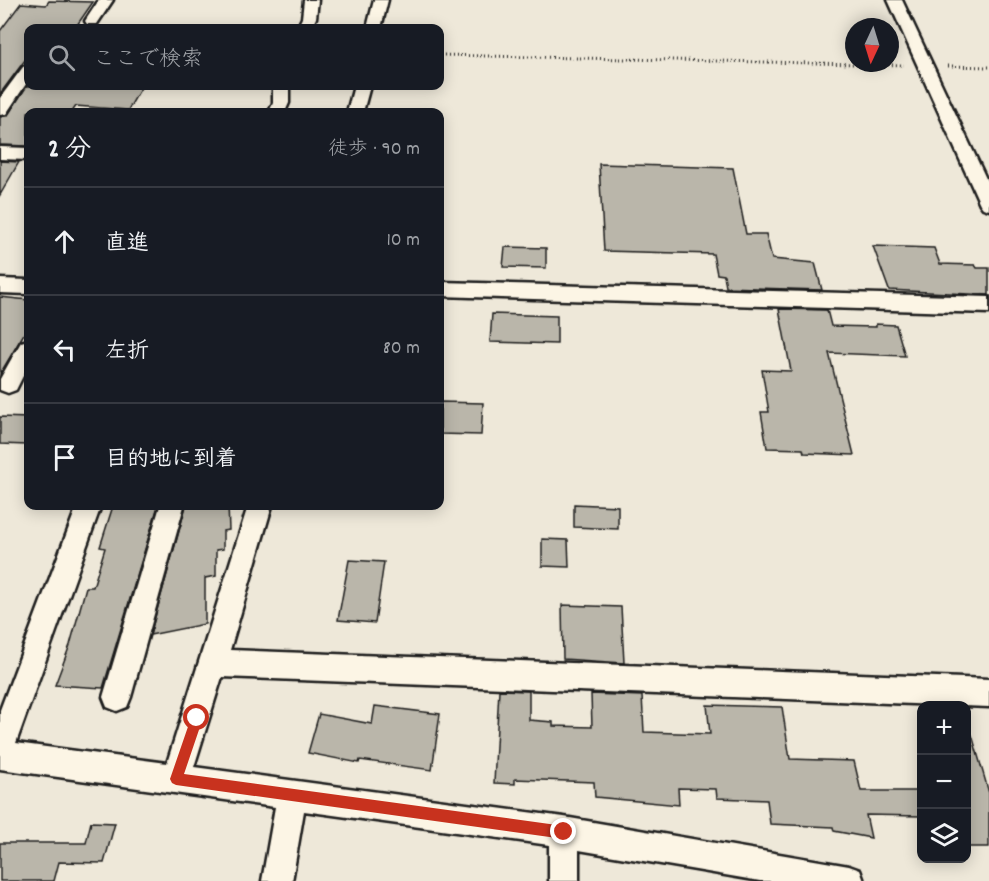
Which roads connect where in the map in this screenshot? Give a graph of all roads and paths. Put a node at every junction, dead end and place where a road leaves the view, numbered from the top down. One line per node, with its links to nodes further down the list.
1 (106, 0): 5 (street)
2 (311, 0): 6 (street)
3 (381, 0): 7 (street)
4 (895, 0): 9 (street)
5 (92, 21)
6 (306, 24)
7 (375, 24)
8 (444, 55): 9 (path)
9 (925, 66): 10 (path); 19 (street)
10 (989, 68)
11 (24, 76): 16 (street)
12 (281, 90): 14 (street)
13 (361, 90): 15 (street)
14 (279, 108)
15 (356, 108)
16 (0, 110)
17 (0, 153): 18 (street)
18 (24, 154)
19 (989, 204)
20 (0, 286): 21 (street)
21 (24, 287)
22 (444, 289): 23 (street)
23 (989, 305)
24 (24, 355): 25 (street)
25 (8, 384)
26 (88, 510): 32 (street)
27 (171, 510): 31 (street)
28 (259, 510): 29 (street)
29 (211, 663): 30 (street); 34 (street)
30 (989, 693)
31 (117, 697)
32 (0, 747)
33 (0, 755): 34 (street)
34 (176, 779): 35 (street)
35 (292, 795): 36 (street); 37 (street)
36 (564, 832): 38 (street); 39 (street)
37 (277, 881)
38 (564, 881)
39 (849, 881)

